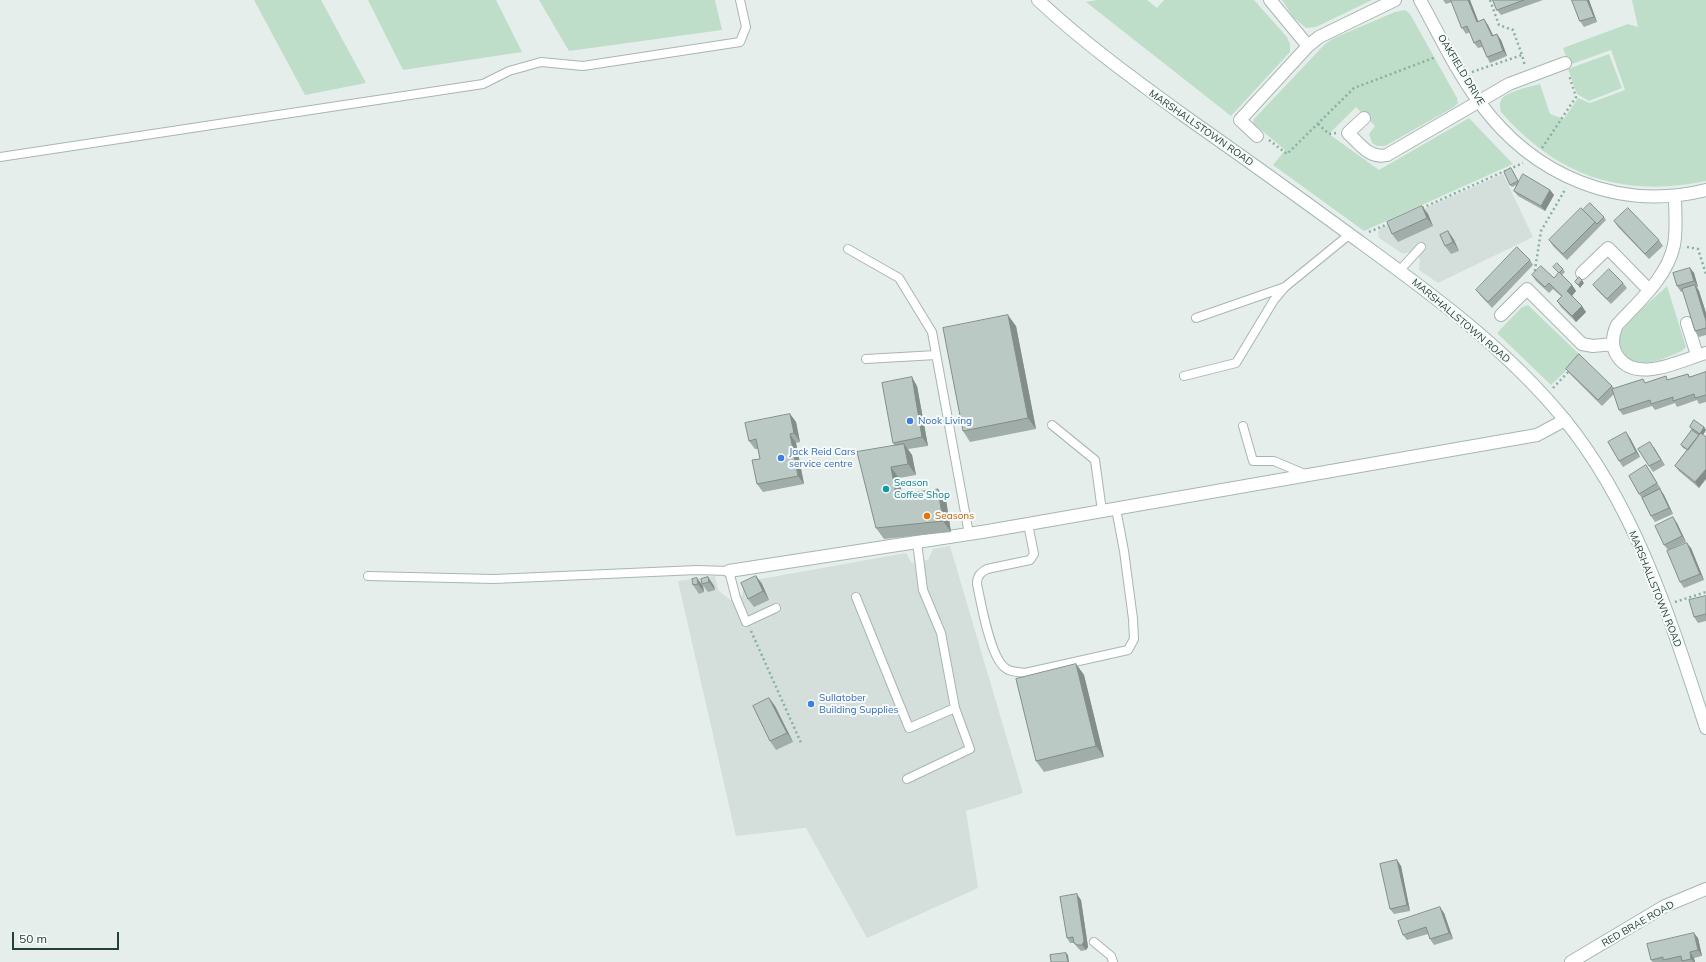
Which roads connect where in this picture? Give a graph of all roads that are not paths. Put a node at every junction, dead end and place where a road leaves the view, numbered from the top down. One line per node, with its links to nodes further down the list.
1 (740, 0): 11 (lane)
2 (1038, 0): 14 (street, MARSHALLSTOWN ROAD)
3 (1270, 0): 6 (street)
4 (1395, 0): 6 (street)
5 (1420, 0): 8 (street, OAKFIELD DRIVE)
6 (1308, 46): 10 (street)
7 (1564, 63): 8 (street)
8 (1479, 102): 9 (street); 13 (street, OAKFIELD DRIVE)
9 (1364, 118)
10 (1257, 136)
11 (0, 157)
12 (1706, 190): 13 (street, OAKFIELD DRIVE)
13 (1675, 196): 20 (street)
14 (1352, 236): 17 (street, MARSHALLSTOWN ROAD); 19 (lane)
15 (1421, 247): 17 (lane)
16 (848, 248): 26 (lane)
17 (1400, 270): 29 (street, MARSHALLSTOWN ROAD)
18 (1582, 273): 20 (street)
19 (1285, 287): 22 (lane); 28 (lane)
20 (1649, 290): 24 (street)
21 (1500, 315): 24 (street)
22 (1196, 318)
23 (1686, 323): 25 (street)
24 (1613, 344): 25 (street)
25 (1701, 354)
26 (936, 355): 27 (lane); 36 (lane)
27 (866, 359)
28 (1184, 376)
29 (1565, 420): 32 (street); 43 (street, MARSHALLSTOWN ROAD)
30 (1052, 425): 34 (lane)
31 (1243, 426): 32 (lane)
32 (1307, 475): 33 (street)
33 (1116, 509): 34 (street); 35 (lane)
34 (1102, 511): 35 (street)
35 (1028, 524): 36 (street)
36 (968, 534): 37 (street)
37 (917, 542): 38 (street); 42 (lane)
38 (730, 571): 39 (lane); 41 (lane)
39 (368, 576)
40 (856, 597): 42 (lane)
41 (776, 608)
42 (955, 708): 44 (lane)
43 (1706, 728)
44 (907, 779)
45 (1706, 888): 48 (street, RED BRAE ROAD)
46 (1094, 942): 47 (lane)
47 (1113, 962)
48 (1571, 962)

